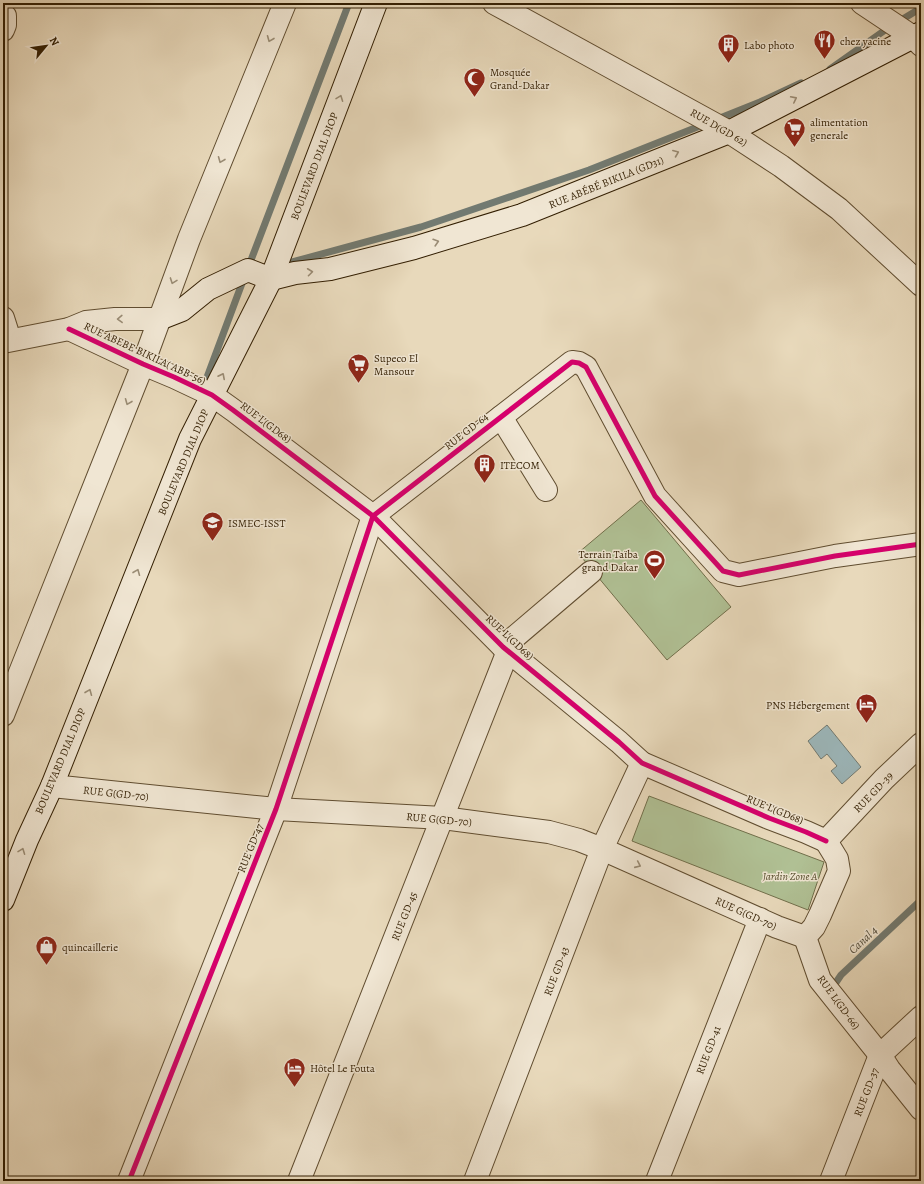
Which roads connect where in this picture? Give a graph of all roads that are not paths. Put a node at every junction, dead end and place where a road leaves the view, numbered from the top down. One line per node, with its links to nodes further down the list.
1 (285, 3): 12 (street, one-way to 12)
2 (376, 3): 9 (street, BOULEVARD DIAL DIOP, one-way to 2)
3 (494, 3): 8 (street, RUE D(GD 62))
4 (862, 3): 7 (street)
5 (3, 14): 6 (street)
6 (3, 30)
7 (918, 38): 8 (street, RUE ABÉBÉ BIKILA (GD31), one-way to 7)
8 (730, 132): 9 (street, RUE ABÉBÉ BIKILA (GD31), one-way to 8); 10 (street, RUE D(GD 62))
9 (271, 279): 12 (street); 16 (street, BOULEVARD DIAL DIOP, one-way to 9)
10 (921, 285)
11 (3, 318): 14 (street)
12 (159, 319): 13 (street, RUE ABEBE BIKILA( ABB-56), one-way to 13); 15 (street)
13 (69, 329): 14 (street, RUE ABEBE BIKILA( ABB-56)); 15 (street, RUE ABEBE BIKILA( ABB-56))
14 (6, 341)
15 (143, 364): 16 (street, RUE ABEBE BIKILA( ABB-56)); 23 (street, one-way to 23)
16 (212, 396): 19 (street, RUE L'(GD68)); 26 (street, BOULEVARD DIAL DIOP, one-way to 16)
17 (501, 416): 18 (street); 19 (street, RUE GD-64); 20 (street, RUE GD-64)
18 (546, 490)
19 (373, 516): 22 (street, RUE L'(GD68)); 27 (street, RUE GD-47)
20 (921, 544)
21 (591, 572): 22 (street)
22 (506, 649): 25 (street, RUE L'(GD68)); 28 (street, RUE GD-45)
23 (3, 715)
24 (921, 744): 29 (street, RUE GD-39)
25 (642, 764): 29 (street, RUE L'(GD68)); 30 (street, RUE GD-43)
26 (52, 786): 27 (street, RUE G(GD-70)); 31 (street, BOULEVARD DIAL DIOP, one-way to 26)
27 (276, 809): 28 (street, RUE G(GD-70)); 37 (street, RUE GD-47)
28 (443, 818): 30 (street, RUE G(GD-70)); 38 (street, RUE GD-45)
29 (826, 841): 33 (street)
30 (602, 849): 32 (street, RUE G(GD-70), one-way to 32); 39 (street, RUE GD-43)
31 (3, 900)
32 (760, 919): 33 (street, RUE G(GD-70)); 40 (street, RUE GD-41)
33 (806, 937): 35 (street, RUE L(GD-66))
34 (921, 1017): 35 (street, RUE GD-37)
35 (880, 1055): 36 (street, RUE L(GD-66)); 41 (street, RUE GD-37)
36 (921, 1109)
37 (129, 1181)
38 (299, 1181)
39 (475, 1181)
40 (657, 1181)
41 (831, 1181)

